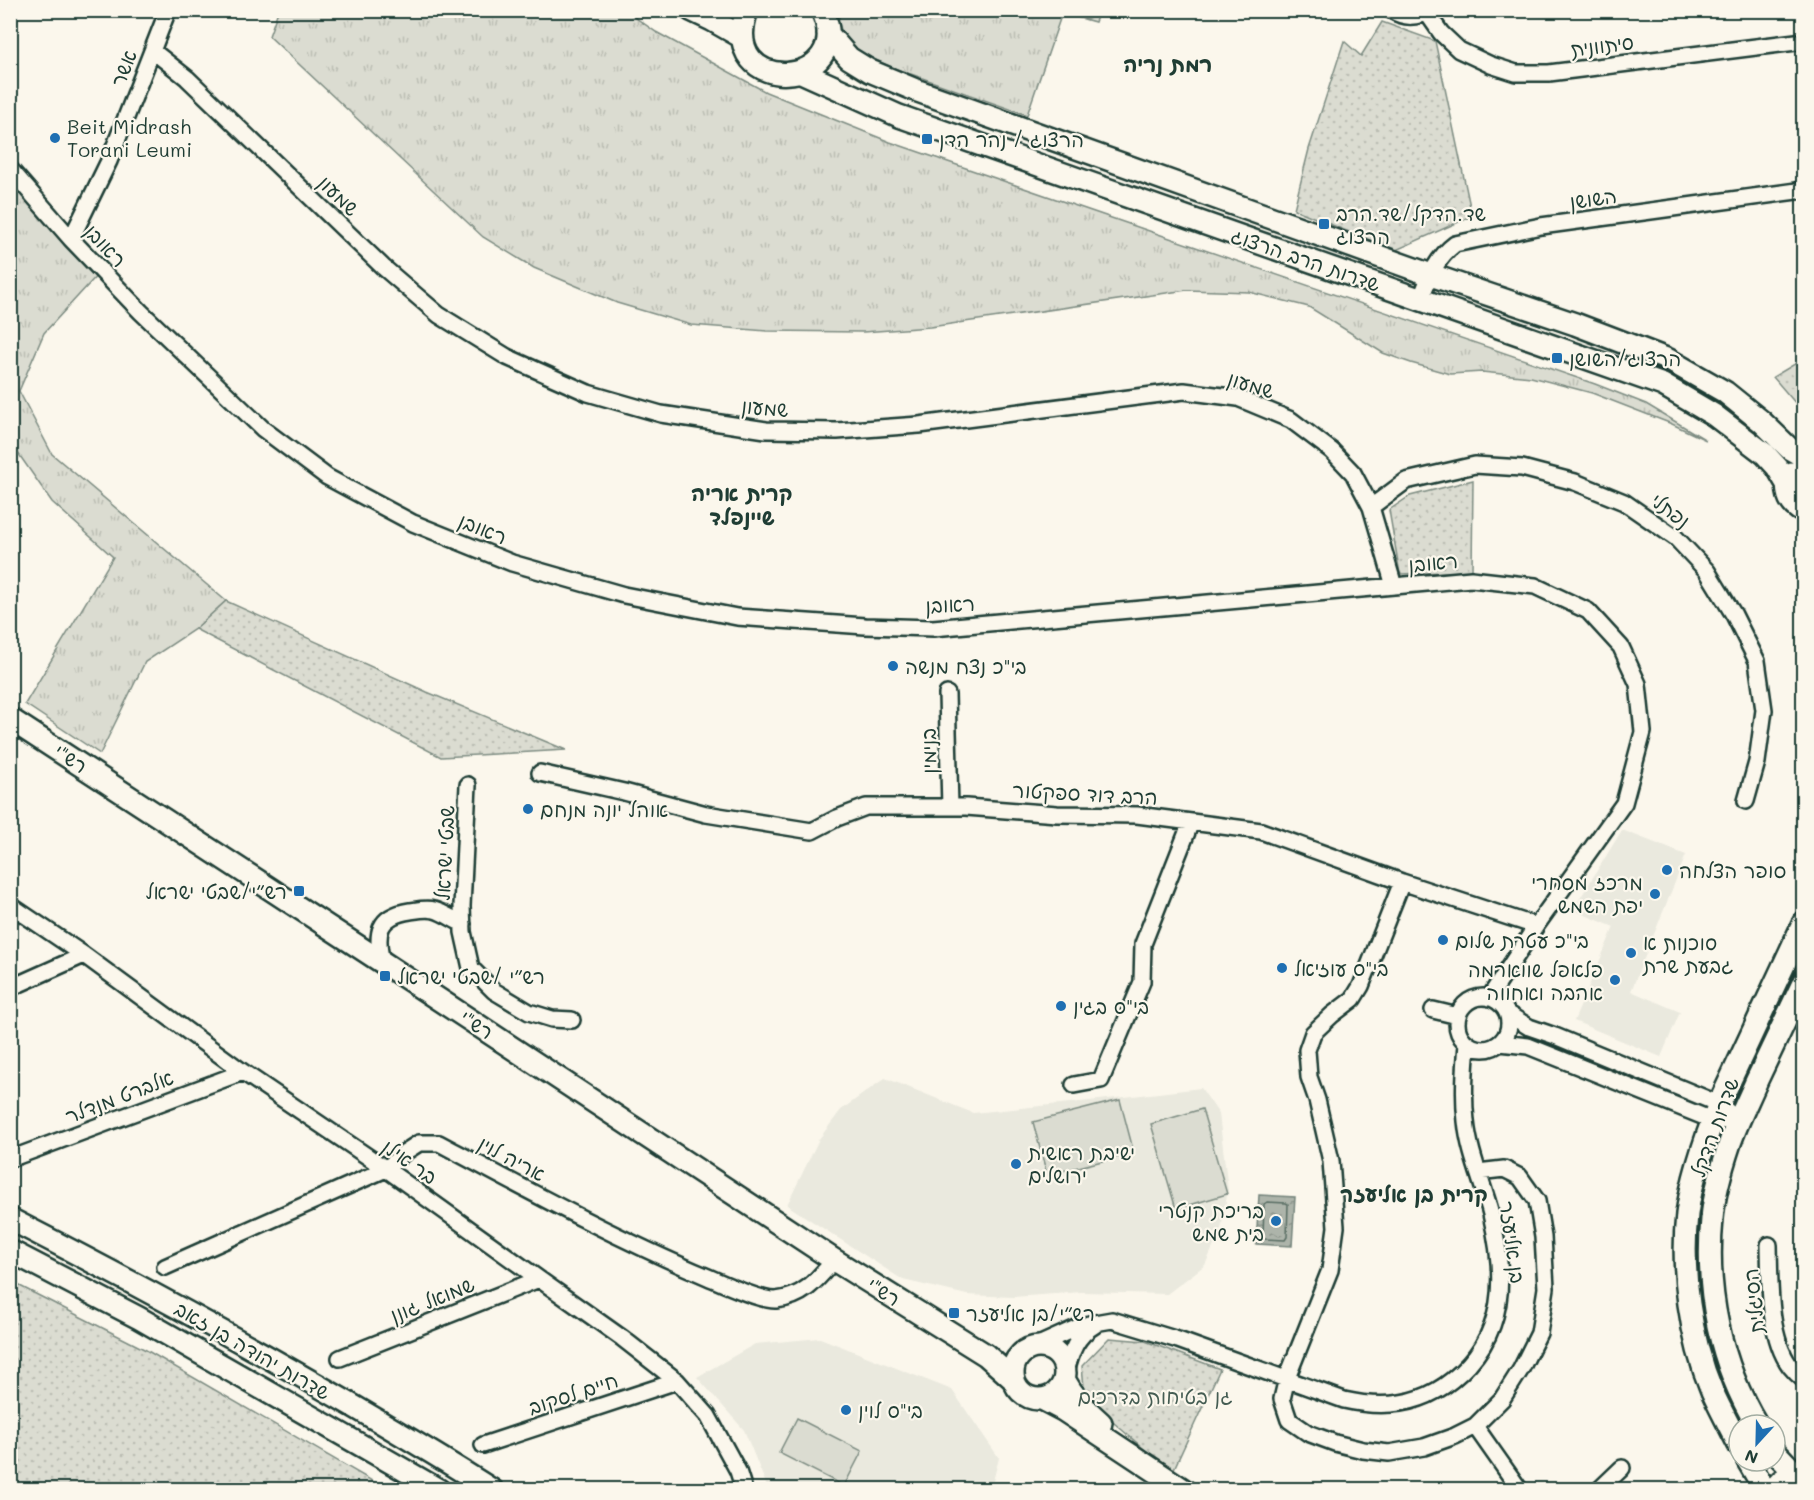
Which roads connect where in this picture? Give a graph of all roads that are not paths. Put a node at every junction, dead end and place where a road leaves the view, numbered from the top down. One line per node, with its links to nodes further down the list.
1 (168, 10): 9 (street, אשר)
2 (691, 10): 7 (main road)
3 (747, 10): 7 (main road)
4 (1391, 10): 5 (street)
5 (1429, 12): 8 (street, סיתוונית)
6 (826, 19): 10 (main road); 14 (main road, שדרות הרב הרצוג)
7 (742, 37): 10 (main road)
8 (1803, 41)
9 (153, 51): 13 (street, אשר); 19 (street, שמעון)
10 (801, 72): 15 (main road, שדרות הרב הרצוג)
11 (10, 169): 13 (street, ראובן)
12 (1803, 190): 14 (street, השושן)
13 (71, 239): 21 (street, ראובן)
14 (1431, 275): 15 (street, השושן); 16 (main road, שדרות הרב הרצוג)
15 (1420, 300): 18 (main road, שדרות הרב הרצוג)
16 (1803, 457)
17 (1803, 464): 18 (main road)
18 (1787, 484): 20 (main road, שדרות הרב הרצוג)
19 (1371, 507): 21 (street, שמעון); 26 (street, נפתלי)
20 (1803, 512)
21 (1394, 586): 33 (street, ראובן)
22 (947, 694): 27 (street, בנימין)
23 (10, 719): 35 (main road, רש"י)
24 (540, 773): 27 (street, הרב דוד ספקטור)
25 (468, 784): 32 (street, שבטי ישראל)
26 (1746, 801)
27 (950, 807): 28 (street, הרב דוד ספקטור)
28 (1191, 822): 29 (street, הרב דוד ספקטור); 46 (street)
29 (1402, 882): 33 (street, הרב דוד ספקטור); 63 (street)
30 (10, 905): 34 (street, בר אילן)
31 (1803, 922): 47 (main road, שדרות הדקל)
32 (463, 924): 35 (street, שבטי ישראל); 42 (street, שבטי ישראל)
33 (1536, 926): 38 (street, ראובן)
34 (84, 955): 37 (street); 45 (street, בר אילן)
35 (382, 962): 55 (main road, רש"י)
36 (1803, 981): 48 (main road, שדרות הדקל)
37 (10, 988)
38 (1489, 998): 40 (street); 41 (street)
39 (1433, 1010): 41 (street)
40 (1508, 1014): 43 (street); 47 (street)
41 (1458, 1016): 44 (street)
42 (572, 1020)
43 (1500, 1043): 44 (street); 47 (street)
44 (1467, 1044): 51 (street, בן אליעזר)
45 (243, 1072): 49 (street, אלברט מנדלר); 50 (street, בר אילן)
46 (1074, 1085)
47 (1716, 1112): 48 (street); 69 (main road, שדרות הדקל)
48 (1739, 1121): 68 (main road, שדרות הדקל)
49 (10, 1159)
50 (386, 1169): 55 (street, אריה לוין); 56 (street, אריה לוין); 57 (street, בר אילן)
51 (1478, 1172): 63 (street, בן אליעזר); 70 (street, בן אליעזר)
52 (10, 1219): 78 (main road, שדרות יהודה בן זאב)
53 (1769, 1245): 65 (street, הסיגלית)
54 (10, 1251): 77 (main road, שדרות יהודה בן זאב)
55 (834, 1260): 59 (main road, רש"י)
56 (165, 1267)
57 (540, 1279): 61 (street, שמואל גונן); 66 (street, בר אילן)
58 (1112, 1320): 60 (street, בן אליעזר); 62 (street); 63 (street, בן אליעזר)
59 (945, 1328): 60 (main road, רש"י); 64 (main road, רש"י)
60 (1031, 1348): 62 (main road); 64 (main road)
61 (340, 1358)
62 (1065, 1376): 67 (main road); 72 (main road)
63 (1287, 1378): 70 (street, בן אליעזר)
64 (1014, 1380): 67 (main road)
65 (1803, 1380)
66 (677, 1381): 71 (street, חיים לסקוב); 79 (street, בר אילן)
67 (1042, 1399): 72 (main road)
68 (1751, 1413)
69 (1727, 1421)
70 (1475, 1426): 81 (street)
71 (483, 1445)
72 (1138, 1458): 80 (main road)
73 (1787, 1462): 76 (main road)
74 (1622, 1468): 82 (street)
75 (1755, 1473): 83 (main road)
76 (1801, 1473): 84 (main road)
77 (439, 1490)
78 (492, 1490)
79 (744, 1490)
80 (1184, 1490)
81 (1521, 1490)
82 (1599, 1490)
83 (1765, 1490)
84 (1774, 1490)

